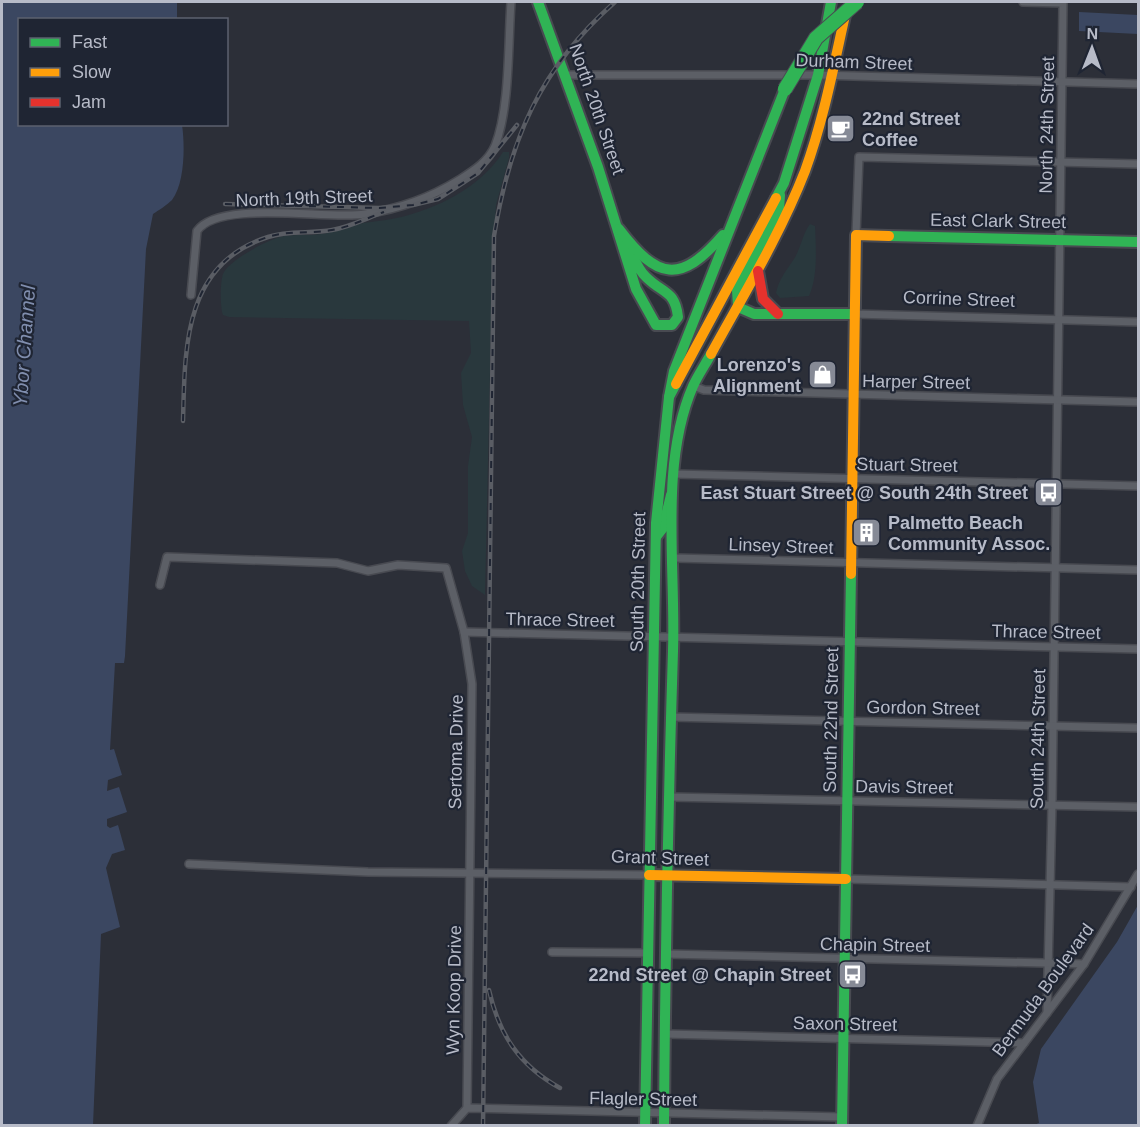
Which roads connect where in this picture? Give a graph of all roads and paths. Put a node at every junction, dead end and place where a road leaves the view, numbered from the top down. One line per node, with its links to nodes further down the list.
1 (511, 2): 21 (street, North 19th Street)
2 (538, 2): 7 (main road, North 20th Street)
3 (831, 2): 8 (main road, South 20th Street)
4 (848, 2): 9 (main road, South 20th Street)
5 (857, 2): 15 (main road, bridge)
6 (1023, 2): 10 (street, North 24th Street)
7 (568, 75): 8 (street, Durham Street); 16 (main road, North 20th Street)
8 (818, 75): 9 (street, Durham Street); 14 (main road, South 20th Street)
9 (832, 76): 10 (street, Durham Street); 20 (main road, South 20th Street)
10 (1062, 82): 11 (street, Durham Street); 12 (street, North 24th Street)
11 (1138, 84)
12 (1061, 162): 13 (street); 17 (street); 18 (street, North 24th Street)
13 (1138, 164)
14 (781, 189): 22 (main road); 29 (main road, South 20th Street)
15 (730, 226): 16 (main road); 29 (main road)
16 (619, 229): 16 (main road, North 20th Street)
17 (856, 235): 18 (main road, East Clark Street); 24 (main road, South 22nd Street)
18 (1060, 240): 19 (main road, East Clark Street); 25 (street, North 24th Street)
19 (1138, 242)
20 (758, 271): 22 (main road, South 20th Street); 23 (main road)
21 (191, 295)
22 (738, 307): 23 (main road, Corrine Street); 27 (main road, South 20th Street)
23 (778, 314): 24 (main road, Corrine Street)
24 (854, 314): 25 (street, Corrine Street); 28 (main road, South 22nd Street)
25 (1058, 320): 26 (street, Corrine Street); 30 (street, South 24th Street)
26 (1138, 322)
27 (693, 386): 28 (street, Harper Street); 32 (main road, South 20th Street)
28 (856, 395): 30 (street, Harper Street); 33 (main road, South 22nd Street)
29 (669, 397): 37 (main road, South 20th Street)
30 (1057, 400): 31 (street, Harper Street); 34 (street, South 24th Street)
31 (1138, 402)
32 (674, 474): 33 (street, Stuart Street); 36 (main road, South 20th Street)
33 (854, 478): 34 (street, Stuart Street); 39 (main road, South 22nd Street)
34 (1056, 483): 35 (street, Stuart Street); 40 (street, South 24th Street)
35 (1138, 486)
36 (673, 493): 37 (main road); 38 (main road, South 20th Street)
37 (656, 537): 44 (main road, South 20th Street)
38 (674, 558): 39 (street, Linsey Street); 45 (main road, South 20th Street)
39 (853, 563): 40 (street, Linsey Street); 46 (main road, South 22nd Street)
40 (1055, 567): 41 (street, Linsey Street); 47 (street, South 24th Street)
41 (1138, 570)
42 (160, 585): 43 (street)
43 (464, 632): 44 (street, Thrace Street); 58 (street, Sertoma Drive)
44 (654, 635): 45 (street, Thrace Street); 60 (main road, South 20th Street)
45 (674, 636): 46 (street, Thrace Street); 49 (main road, South 20th Street)
46 (851, 642): 47 (street, Thrace Street); 50 (main road, South 22nd Street)
47 (1054, 647): 48 (street, Thrace Street); 51 (street, South 24th Street)
48 (1138, 649)
49 (670, 717): 50 (street, Gordon Street); 53 (main road, South 20th Street)
50 (849, 722): 51 (street, Gordon Street); 54 (main road, South 22nd Street)
51 (1053, 727): 52 (street, Gordon Street); 55 (street, South 24th Street)
52 (1138, 728)
53 (669, 797): 54 (street, Davis Street); 61 (main road, South 20th Street)
54 (848, 800): 55 (street, Davis Street); 62 (main road, South 22nd Street)
55 (1052, 806): 56 (street, Davis Street); 63 (street, South 24th Street)
56 (1138, 807)
57 (189, 864): 58 (street, Grant Street)
58 (471, 873): 60 (street, Grant Street); 75 (street, Wyn Koop Drive)
59 (1138, 874): 64 (street, Bermuda Boulevard)
60 (649, 875): 61 (main road, Grant Street); 66 (main road, South 20th Street)
61 (666, 876): 62 (main road, Grant Street); 67 (main road, South 20th Street)
62 (846, 879): 63 (street, Grant Street); 68 (main road, South 22nd Street)
63 (1050, 885): 64 (street, Grant Street); 69 (street, South 24th Street)
64 (1131, 887): 70 (street, Bermuda Boulevard)
65 (552, 952): 66 (street)
66 (647, 953): 76 (main road, South 20th Street)
67 (666, 954): 68 (street, Chapin Street); 72 (main road, South 20th Street)
68 (844, 959): 69 (street, Chapin Street); 73 (main road, South 22nd Street)
69 (1047, 964): 70 (street, Chapin Street); 71 (street, South 24th Street)
70 (1084, 964): 71 (street, Bermuda Boulevard)
71 (1047, 1013): 74 (street, Bermuda Boulevard)
72 (666, 1034): 73 (street, Saxon Street); 77 (main road, South 20th Street)
73 (844, 1039): 74 (street, Saxon Street); 78 (main road, South 22nd Street)
74 (1024, 1043): 80 (street, Bermuda Boulevard)
75 (467, 1108): 76 (street, Flagler Street); 79 (street)
76 (645, 1119): 77 (street, Flagler Street)
77 (664, 1120): 78 (street, Flagler Street)
78 (842, 1121)
79 (451, 1125)
80 (978, 1125)

